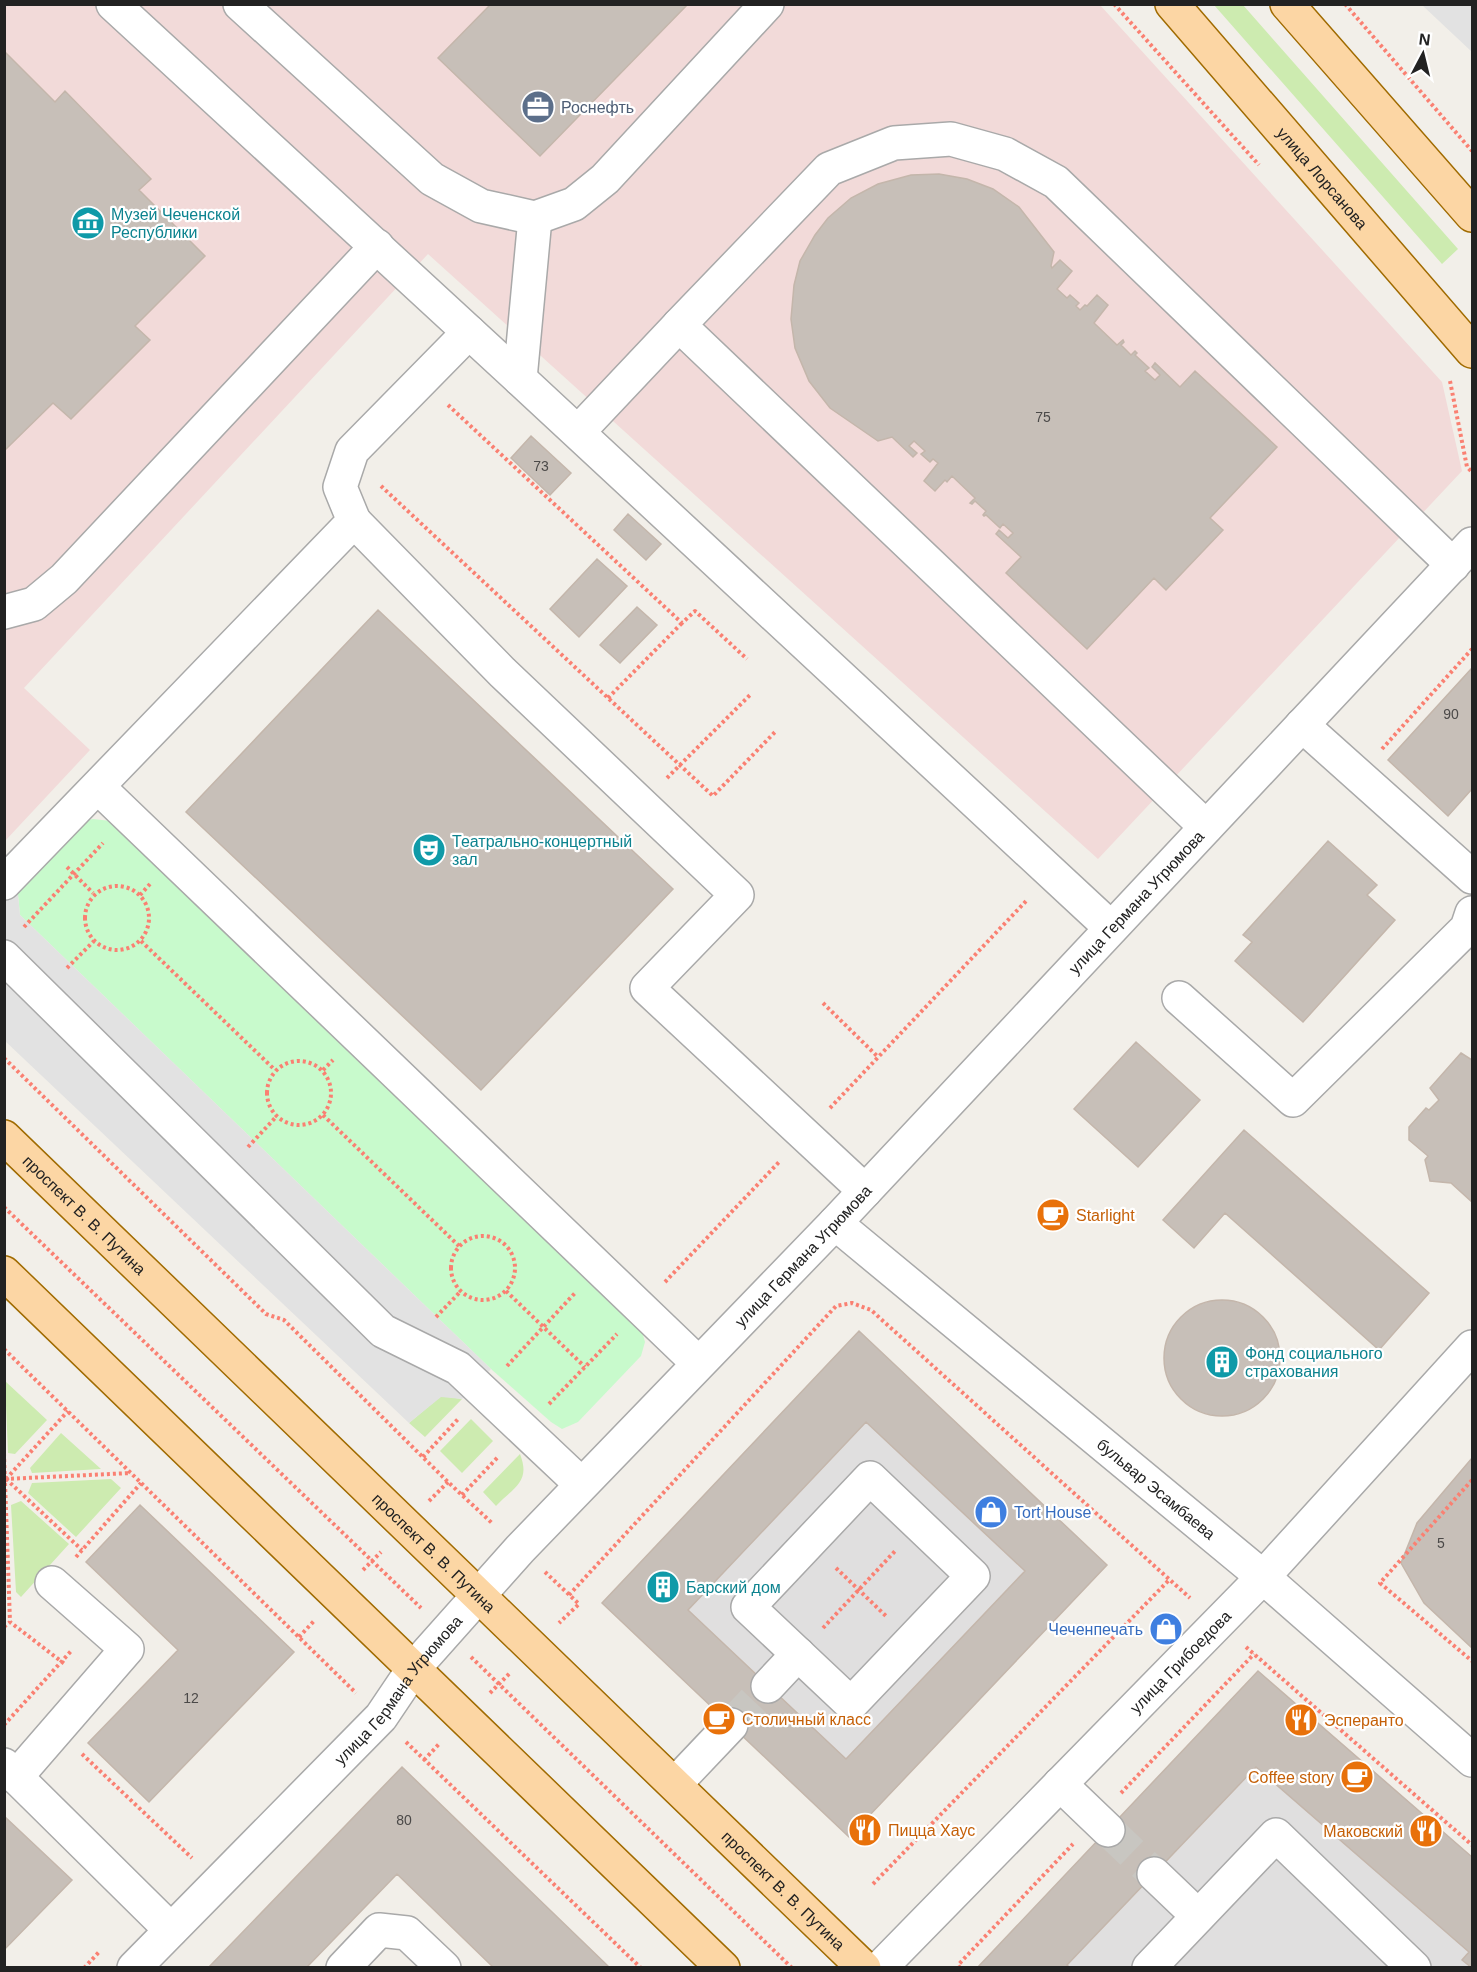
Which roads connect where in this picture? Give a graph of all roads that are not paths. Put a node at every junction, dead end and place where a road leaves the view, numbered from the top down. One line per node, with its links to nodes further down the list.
1 (113, 4): 8 (street)
2 (240, 4): 7 (street)
3 (767, 4): 7 (street)
4 (1172, 4): 11 (main road, улица Лорсанова)
5 (1287, 4): 6 (main road)
6 (1473, 215)
7 (535, 218): 12 (street)
8 (377, 246): 10 (street); 16 (street)
9 (679, 325): 13 (street); 15 (street); 19 (street)
10 (469, 332): 12 (street); 14 (street)
11 (1473, 351)
12 (520, 379): 13 (street)
13 (578, 432): 23 (street)
14 (354, 521): 18 (street); 27 (street)
15 (1463, 555): 17 (street, улица Германа Угрюмова)
16 (4, 612)
17 (1302, 725): 19 (street, улица Германа Угрюмова); 20 (street)
18 (98, 787): 21 (street); 31 (street)
19 (1206, 827): 23 (street, улица Германа Угрюмова)
20 (1473, 877)
21 (4, 884)
22 (1473, 913): 25 (street)
23 (1111, 928): 27 (street, улица Германа Угрюмова)
24 (12, 944): 32 (street)
25 (1179, 998)
26 (4, 1137): 35 (main road, проспект В. В. Путина)
27 (865, 1191): 28 (street, улица Германа Угрюмова)
28 (834, 1223): 31 (street, улица Германа Угрюмова); 33 (street, бульвар Эсамбаева)
29 (4, 1273): 37 (main road)
30 (1473, 1347): 33 (street, улица Грибоедова)
31 (698, 1363): 32 (street, улица Германа Угрюмова)
32 (581, 1484): 35 (street, улица Германа Угрюмова)
33 (1263, 1577): 40 (street, бульвар Эсамбаева); 43 (street, улица Грибоедова)
34 (52, 1583): 41 (street)
35 (479, 1595): 37 (street, улица Германа Угрюмова); 42 (main road, проспект В. В. Путина)
36 (798, 1654): 36 (street); 38 (street)
37 (414, 1668): 47 (street, улица Германа Угрюмова); 51 (main road)
38 (768, 1686)
39 (731, 1725): 42 (street)
40 (1473, 1760)
41 (10, 1771): 47 (street)
42 (675, 1784): 52 (main road, проспект В. В. Путина)
43 (1060, 1784): 44 (street); 53 (street, улица Грибоедова)
44 (1108, 1830)
45 (1154, 1874): 46 (street)
46 (1198, 1916): 54 (street); 55 (street)
47 (171, 1930): 48 (street, улица Германа Угрюмова)
48 (134, 1968)
49 (343, 1968): 50 (street)
50 (444, 1968)
51 (723, 1968)
52 (864, 1968)
53 (880, 1968)
54 (1149, 1968)
55 (1414, 1968)

